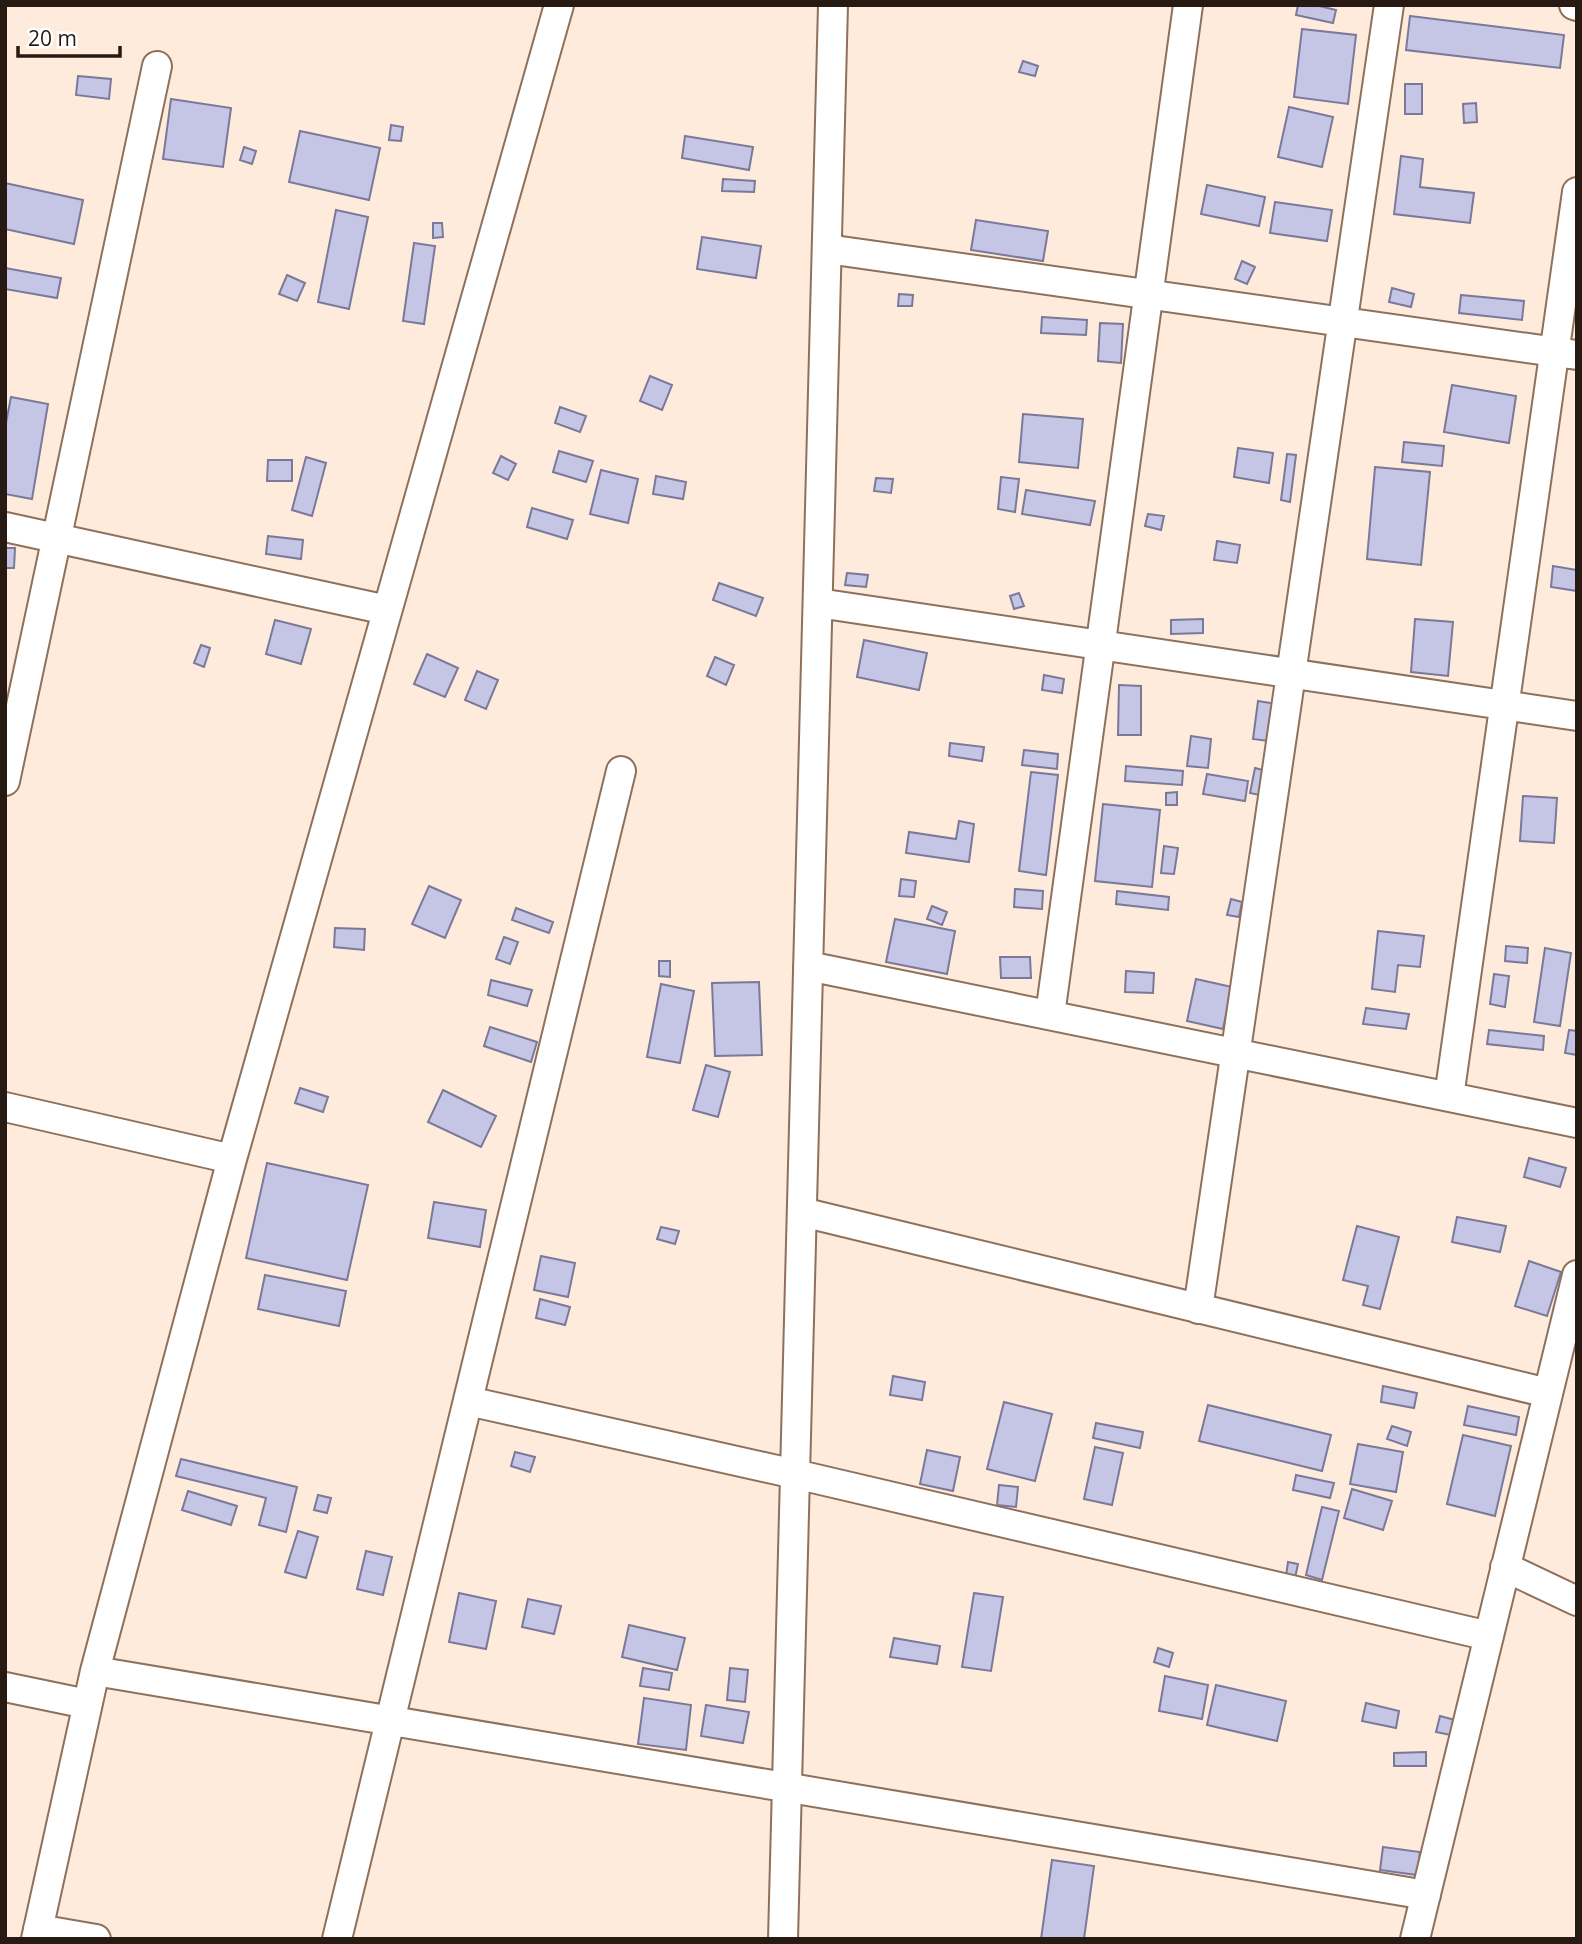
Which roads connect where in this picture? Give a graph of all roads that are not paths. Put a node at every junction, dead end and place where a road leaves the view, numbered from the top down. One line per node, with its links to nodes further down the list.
1 (559, 5): 14 (street)
2 (833, 5): 7 (street)
3 (1188, 5): 8 (street)
4 (1389, 5): 9 (street)
5 (157, 66): 12 (street)
6 (1577, 192): 10 (street)
7 (827, 249): 8 (street); 13 (street)
8 (1148, 295): 9 (street); 15 (street)
9 (1342, 322): 10 (street); 16 (street)
10 (1565, 354): 17 (street)
11 (5, 527): 12 (street)
12 (57, 538): 14 (street); 20 (street)
13 (818, 603): 15 (street); 21 (street)
14 (387, 610): 27 (street)
15 (1100, 645): 16 (street); 22 (street)
16 (1291, 673): 17 (street); 23 (street)
17 (1504, 705): 18 (street); 24 (street)
18 (1577, 716)
19 (621, 771): 32 (street)
20 (5, 781)
21 (808, 965): 22 (street); 28 (street)
22 (1050, 1015): 23 (street)
23 (1236, 1053): 24 (street); 30 (street)
24 (1449, 1097): 26 (street)
25 (5, 1107): 27 (street)
26 (1577, 1123)
27 (232, 1159): 37 (street)
28 (802, 1212): 30 (street); 33 (street)
29 (1577, 1275): 31 (street)
30 (1198, 1309): 31 (street)
31 (1548, 1393): 34 (street)
32 (468, 1401): 33 (street); 40 (street)
33 (795, 1475): 36 (street); 41 (street)
34 (1505, 1567): 35 (street); 36 (street)
35 (1577, 1601)
36 (1489, 1636): 42 (street)
37 (95, 1671): 39 (street); 40 (street)
38 (5, 1687): 39 (street)
39 (87, 1704): 43 (street)
40 (390, 1721): 41 (street); 45 (street)
41 (787, 1786): 42 (street); 46 (street)
42 (1426, 1895): 47 (street)
43 (37, 1934): 44 (street)
44 (96, 1939)
45 (337, 1939)
46 (783, 1939)
47 (1415, 1939)

